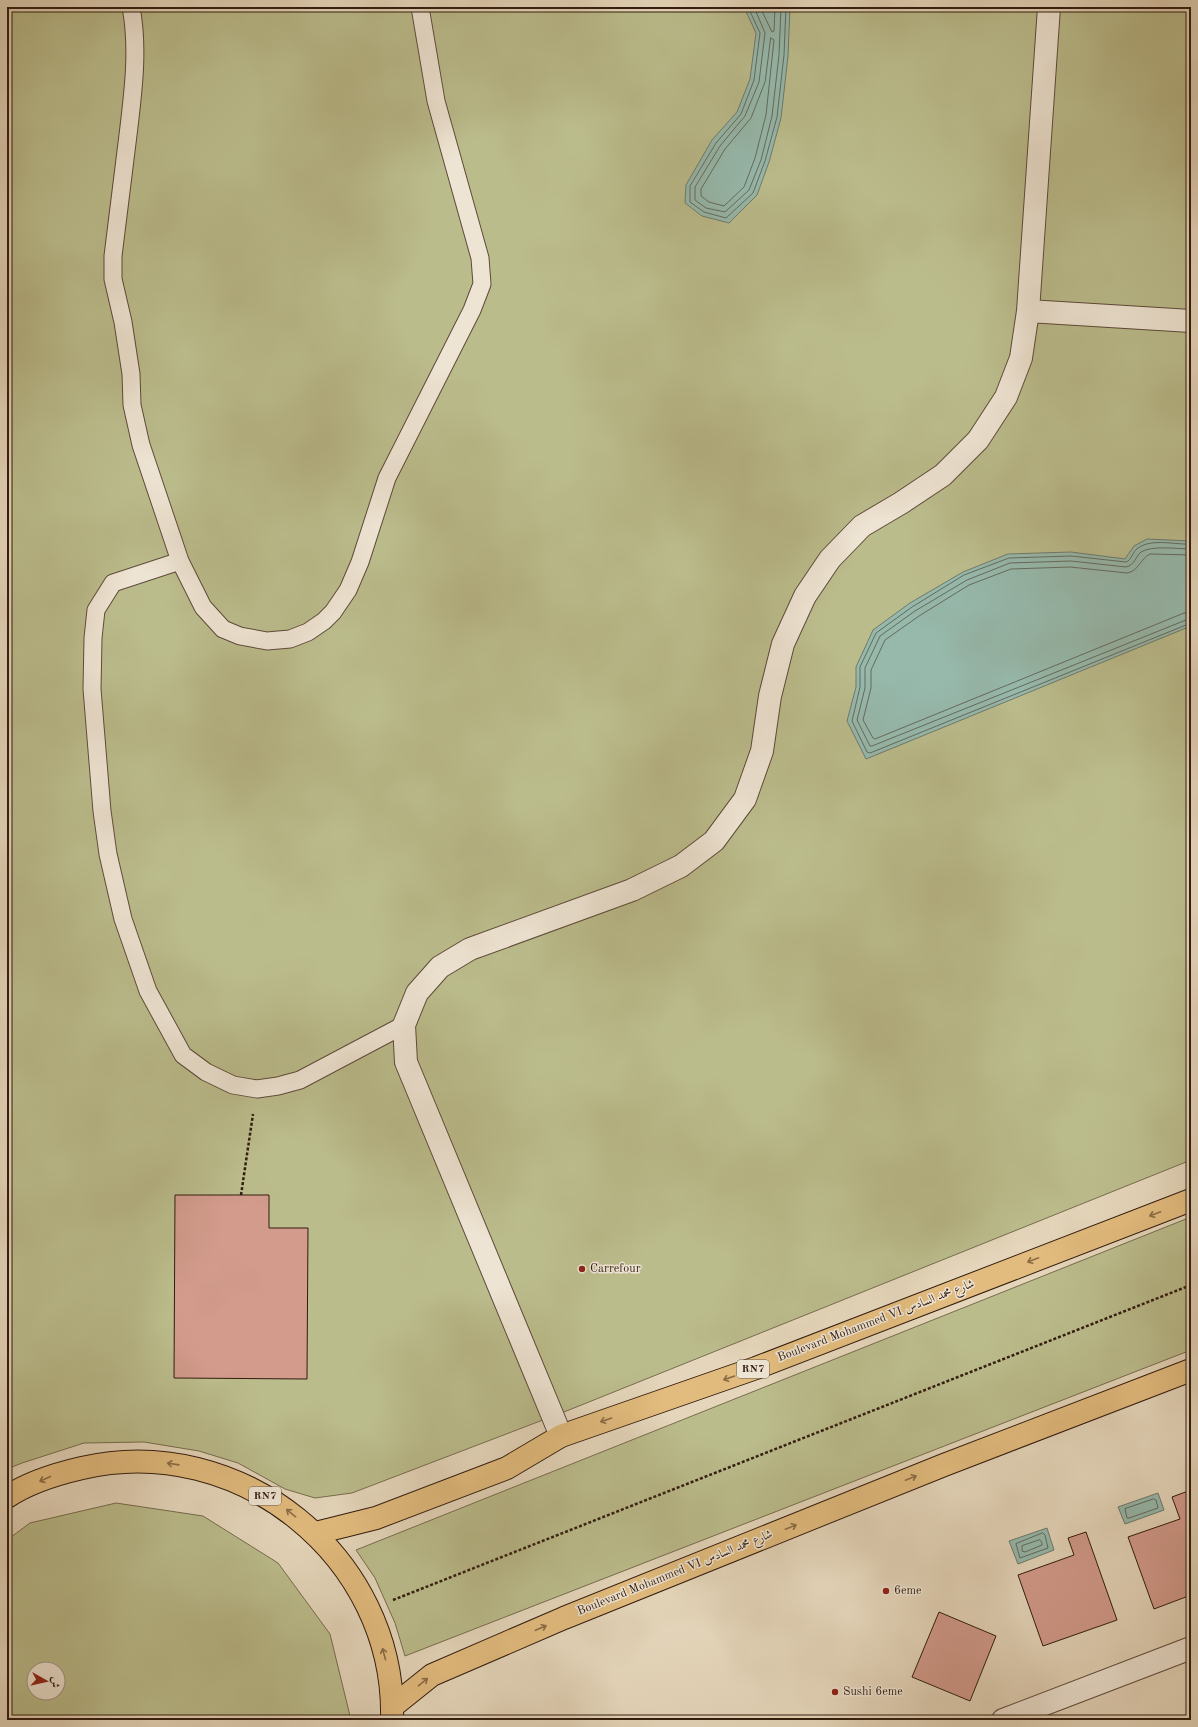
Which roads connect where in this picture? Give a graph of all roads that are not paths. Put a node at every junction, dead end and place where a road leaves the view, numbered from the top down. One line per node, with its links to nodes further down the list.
1 (131, 7): 6 (lane)
2 (420, 7): 6 (lane)
3 (1049, 7): 4 (street)
4 (1028, 311): 5 (street); 7 (street)
5 (1191, 321)
6 (180, 561): 7 (lane)
7 (404, 1025): 10 (street)
8 (1191, 1200): 10 (main road, Boulevard Mohammed VI شارع محمد السادس / RN7, one-way to 10)
9 (1191, 1370): 14 (main road, Boulevard Mohammed VI شارع محمد السادس / RN7, one-way to 9)
10 (561, 1436): 12 (main road, Boulevard Mohammed VI شارع محمد السادس / RN7)
11 (7, 1497): 12 (main road, RN7, one-way to 11)
12 (316, 1533): 14 (main road, RN7, one-way to 12)
13 (1191, 1648): 15 (street)
14 (392, 1713)
15 (1003, 1720)

